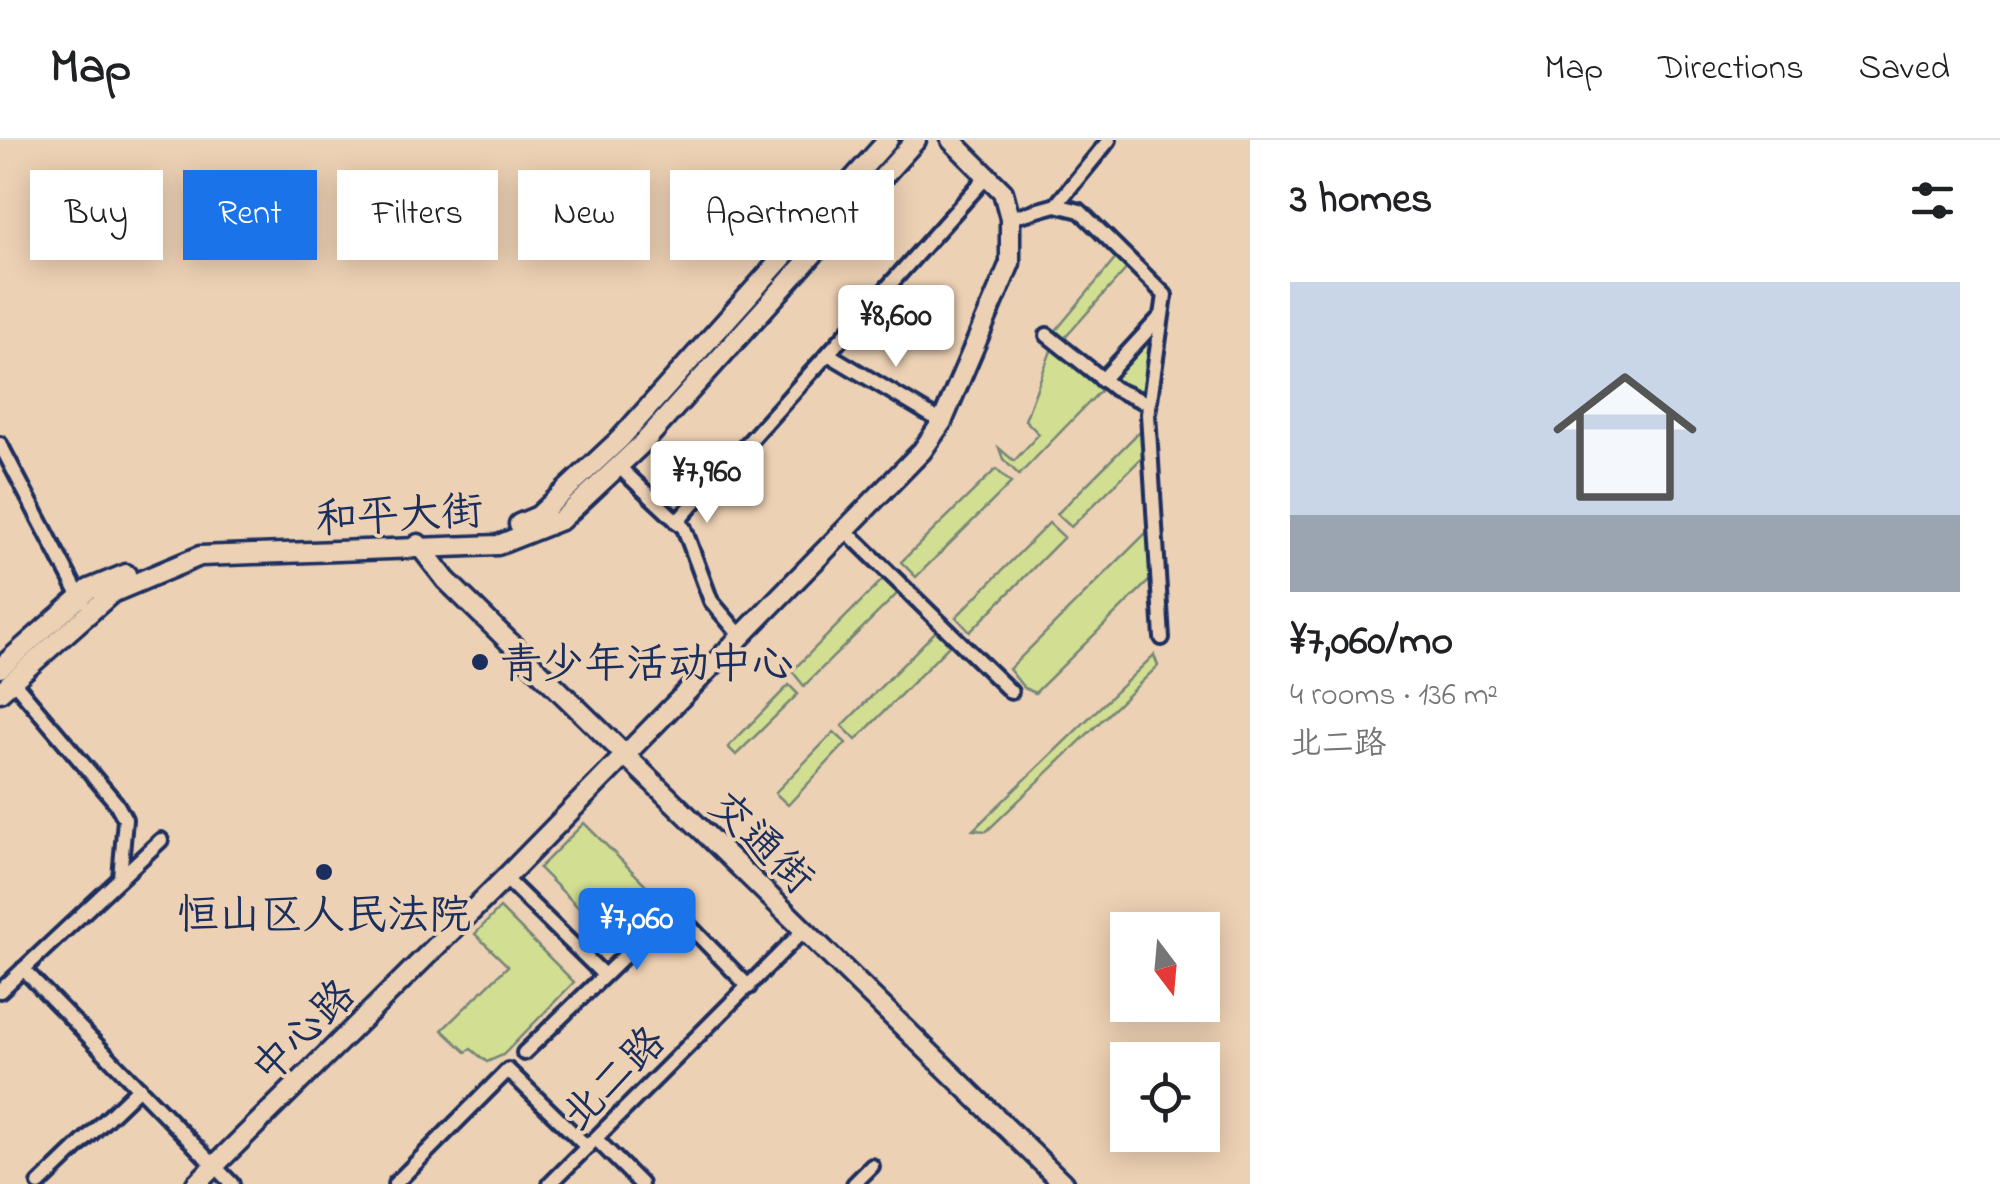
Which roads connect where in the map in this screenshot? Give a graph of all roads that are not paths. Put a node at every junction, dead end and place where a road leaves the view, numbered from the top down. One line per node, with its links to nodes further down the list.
1 (888, 140): 18 (street, 和平大街)
2 (916, 140): 15 (street, 和平大街)
3 (951, 140): 5 (street)
4 (1109, 140): 6 (street)
5 (988, 174): 7 (street); 10 (street)
6 (1056, 205): 7 (street); 8 (street)
7 (1010, 218): 13 (street, 中心路)
8 (1162, 316): 11 (street); 12 (street)
9 (1047, 334): 11 (street)
10 (828, 354): 13 (street); 16 (street)
11 (1102, 380): 12 (street)
12 (1149, 404): 21 (street)
13 (942, 422): 17 (street, 中心路)
14 (0, 444): 19 (street)
15 (618, 466): 16 (street); 18 (street, 和平大街)
16 (677, 522): 20 (street)
17 (844, 529): 20 (street, 中心路); 23 (street)
18 (419, 546): 19 (street, 和平大街); 24 (street, 交通街)
19 (84, 605): 22 (street, 和平大街)
20 (739, 634): 24 (street, 中心路)
21 (1162, 638)
22 (4, 680): 26 (street)
23 (1010, 692)
24 (624, 754): 27 (street, 中心路); 28 (street, 交通街)
25 (161, 840): 26 (street)
26 (120, 878): 29 (street)
27 (505, 878): 30 (street); 36 (street, 中心路)
28 (804, 930): 31 (street, 北二路); 45 (street, 交通街)
29 (23, 969): 32 (street); 34 (street)
30 (604, 975): 31 (street); 33 (street)
31 (749, 988): 35 (street, 北二路)
32 (0, 991)
33 (524, 1053)
34 (139, 1088): 36 (street); 38 (street)
35 (592, 1143): 41 (street); 42 (street, 北二路); 43 (street)
36 (214, 1166): 39 (street, 中心路); 40 (street)
37 (872, 1166): 44 (street)
38 (39, 1184)
39 (196, 1184)
40 (232, 1184)
41 (395, 1184)
42 (550, 1184)
43 (641, 1184)
44 (854, 1184)
45 (1064, 1184)

